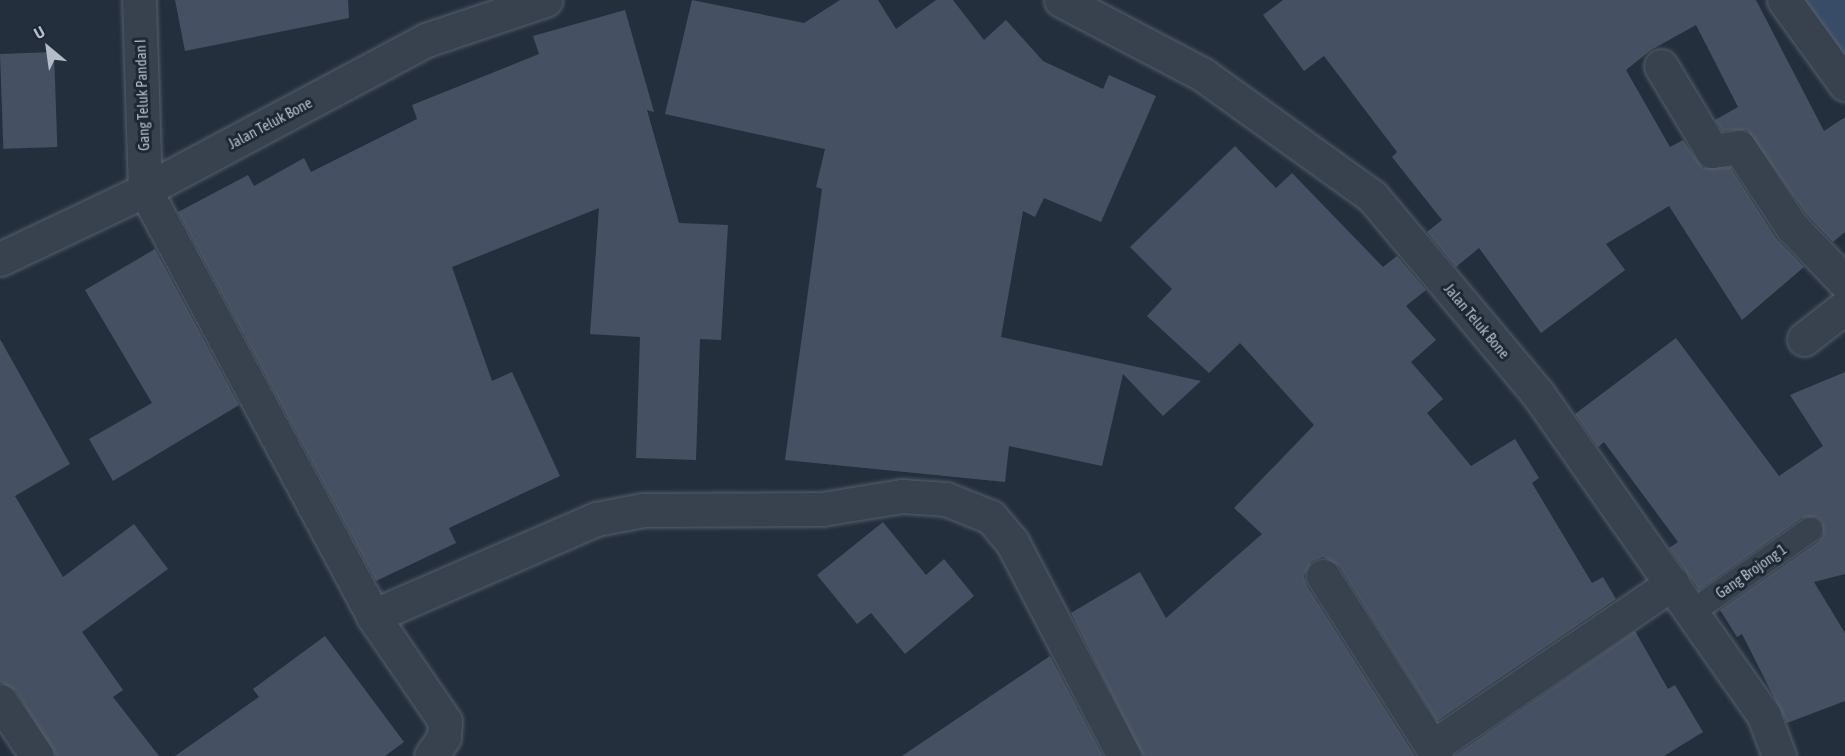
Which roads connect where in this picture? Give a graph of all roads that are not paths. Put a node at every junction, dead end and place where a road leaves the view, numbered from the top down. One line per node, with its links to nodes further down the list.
1 (139, 0): 7 (street, Gang Teluk Pandan I)
2 (545, 0): 7 (street, Jalan Teluk Bone)
3 (1784, 0): 6 (street)
4 (1082, 4): 14 (street, Jalan Teluk Bone)
5 (1661, 66): 9 (street)
6 (1845, 84)
7 (145, 190): 8 (street, Jalan Teluk Bone); 16 (street)
8 (0, 259)
9 (1845, 282)
10 (1845, 307): 11 (street)
11 (1804, 339)
12 (1810, 530): 15 (lane, Gang Brojong 1)
13 (1323, 576): 18 (street)
14 (1672, 583): 15 (street, Jalan Teluk Bone); 18 (street)
15 (1692, 612): 22 (street, Jalan Teluk Bone)
16 (373, 616): 20 (street); 21 (street)
17 (0, 701): 19 (street)
18 (1434, 752)
19 (37, 756)
20 (431, 756)
21 (1124, 756)
22 (1779, 756)

